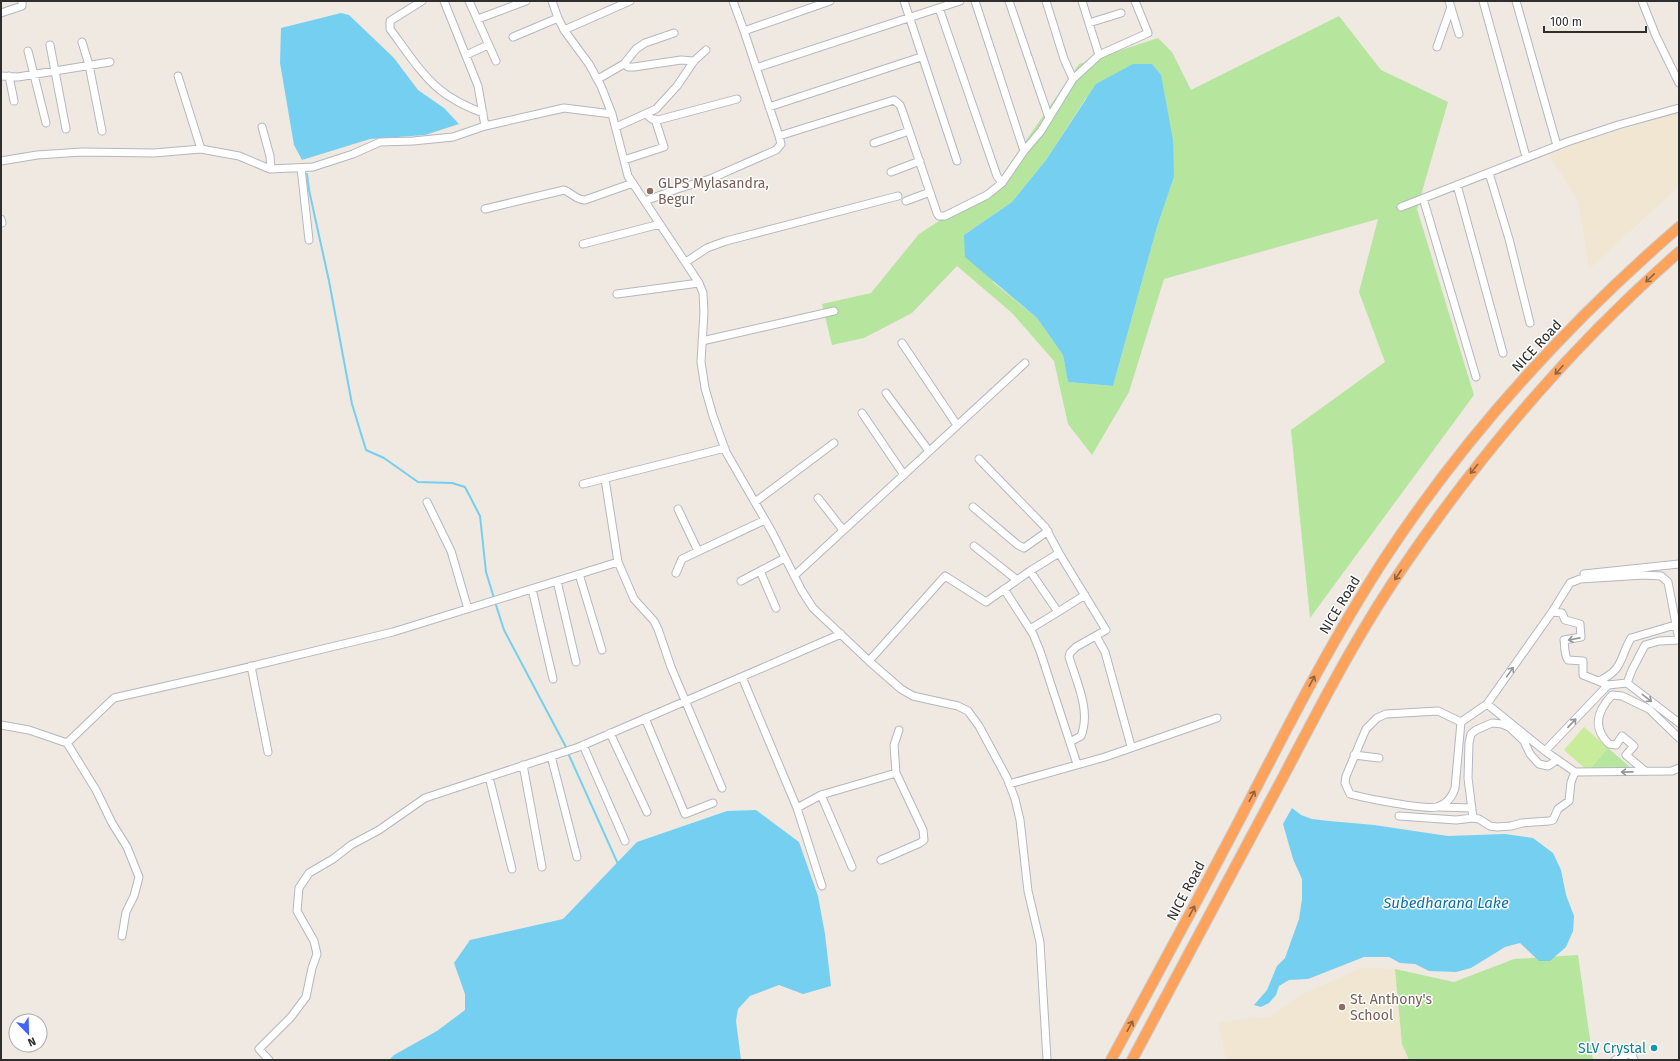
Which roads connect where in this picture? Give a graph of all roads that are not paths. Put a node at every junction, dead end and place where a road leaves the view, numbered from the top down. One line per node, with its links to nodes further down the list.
1 (22, 1): 22 (street)
2 (422, 1): 60 (street)
3 (444, 1): 39 (street)
4 (469, 1): 26 (street)
5 (526, 1): 26 (street)
6 (552, 1): 24 (street)
7 (630, 1): 28 (street)
8 (733, 1): 29 (street)
9 (830, 1): 29 (street)
10 (904, 1): 25 (street)
11 (960, 1): 21 (street)
12 (975, 1): 76 (street)
13 (1009, 1): 63 (street)
14 (1046, 1): 54 (street)
15 (1082, 1): 27 (street)
16 (1135, 1): 40 (street)
17 (1483, 1): 77 (street)
18 (1516, 1): 73 (street)
19 (1642, 1): 55 (street)
20 (1450, 4): 31 (street); 36 (street)
21 (939, 8): 25 (street); 87 (street)
22 (1, 13)
23 (1122, 13): 27 (street)
24 (558, 18): 28 (street); 32 (street)
25 (909, 18): 41 (street); 47 (street)
26 (478, 19): 35 (street)
27 (1089, 23): 40 (street)
28 (564, 30): 53 (street)
29 (744, 30): 47 (street)
30 (674, 33): 45 (street)
31 (1459, 34)
32 (513, 37)
33 (82, 42): 46 (street)
34 (50, 45): 48 (street)
35 (488, 45): 39 (street); 42 (street)
36 (1437, 47)
37 (706, 50): 43 (street)
38 (28, 51): 49 (street)
39 (466, 55): 60 (street)
40 (1099, 55): 54 (street)
41 (921, 57): 58 (street); 81 (street)
42 (496, 61)
43 (694, 61): 45 (street); 62 (street)
44 (110, 62): 46 (street)
45 (624, 64): 53 (street)
46 (89, 65): 48 (street); 70 (street)
47 (756, 68): 58 (street)
48 (56, 71): 49 (street); 69 (street)
49 (35, 75): 51 (street); 65 (street)
50 (1, 76): 51 (street)
51 (9, 76): 57 (street)
52 (178, 76): 75 (street)
53 (598, 79): 61 (street)
54 (1073, 79): 63 (street)
55 (1679, 83)
56 (737, 99): 64 (street)
57 (14, 101)
58 (769, 107): 72 (street)
59 (1679, 108): 85 (street)
60 (483, 113): 66 (street)
61 (612, 114): 66 (street); 68 (street)
62 (646, 114): 64 (street); 68 (street)
63 (1049, 118): 76 (street)
64 (655, 119): 78 (street)
65 (46, 122)
66 (485, 126): 82 (street)
67 (262, 127): 83 (street)
68 (616, 127): 78 (street)
69 (66, 129)
70 (102, 131)
71 (909, 131): 72 (street); 74 (street); 80 (street)
72 (779, 136): 92 (street)
73 (1556, 142)
74 (874, 143)
75 (201, 150): 79 (street); 83 (street)
76 (1024, 151): 87 (street)
77 (1525, 152)
78 (624, 160): 86 (street)
79 (1, 161)
80 (920, 161): 84 (street); 89 (street)
81 (957, 161)
82 (301, 168): 83 (street); 98 (street)
83 (271, 169)
84 (891, 172)
85 (1489, 173): 88 (street); 105 (street)
86 (633, 183): 92 (street); 95 (street)
87 (1002, 183): 89 (street)
88 (1457, 185): 91 (street); 108 (street)
89 (930, 192): 93 (street)
90 (898, 196): 101 (street)
91 (1423, 198): 94 (street); 110 (street)
92 (645, 201): 96 (street)
93 (906, 201)
94 (1401, 207)
95 (485, 209)
96 (660, 224): 99 (street); 101 (street)
97 (1679, 227): 211 (highway, NICE Road, one-way to 97)
98 (309, 240)
99 (583, 244)
100 (1679, 252): 212 (highway, one-way to 212)
101 (686, 262): 102 (street)
102 (699, 283): 103 (street); 106 (street)
103 (617, 294)
104 (834, 311): 106 (street)
105 (1530, 323)
106 (702, 341): 115 (street)
107 (902, 343): 113 (street)
108 (1503, 353)
109 (1025, 363): 113 (street)
110 (1476, 377)
111 (886, 393): 116 (street)
112 (862, 413): 118 (street)
113 (957, 425): 116 (street)
114 (834, 443): 123 (street)
115 (725, 448): 119 (street); 123 (street)
116 (929, 451): 118 (street)
117 (979, 459): 128 (street)
118 (904, 474): 127 (street)
119 (605, 479): 120 (street); 133 (street)
120 (583, 484)
121 (818, 498): 127 (street)
122 (427, 502): 148 (street)
123 (755, 502): 126 (street)
124 (973, 507): 128 (street)
125 (678, 509): 130 (street)
126 (765, 520): 130 (street); 132 (street)
127 (843, 530): 140 (street)
128 (1048, 531): 131 (street)
129 (974, 546): 141 (street)
130 (698, 551): 137 (street)
131 (1059, 553): 136 (street); 146 (street)
132 (785, 558): 135 (street); 140 (street)
133 (618, 562): 138 (street); 164 (street)
134 (1679, 564): 139 (street)
135 (760, 571): 143 (street); 147 (street)
136 (1030, 571): 141 (street); 149 (street)
137 (676, 573)
138 (579, 574): 142 (street); 155 (street)
139 (1584, 574)
140 (794, 576): 153 (street)
141 (1017, 580): 145 (street)
142 (557, 581): 144 (street); 157 (street)
143 (741, 581)
144 (532, 589): 148 (street); 160 (street)
145 (1004, 589): 152 (street); 156 (street)
146 (1085, 595): 149 (street); 154 (street)
147 (776, 608)
148 (468, 609): 158 (street)
149 (1058, 612): 152 (street)
150 (1552, 612): 151 (street); 161 (street, one-way to 161); 165 (street, one-way to 150)
151 (1675, 624): 161 (street); 162 (street)
152 (1030, 629): 174 (street)
153 (841, 634): 156 (street); 159 (street)
154 (1096, 636): 174 (street); 177 (street)
155 (602, 650)
156 (869, 661): 191 (street)
157 (576, 662)
158 (251, 666): 175 (street); 179 (street)
159 (742, 676): 164 (street); 196 (street)
160 (553, 679)
161 (1599, 681): 163 (street)
162 (1627, 683): 163 (street); 169 (street, one-way to 169)
163 (1608, 685): 178 (street, one-way to 163)
164 (686, 701): 166 (street); 192 (street)
165 (1487, 704): 168 (street); 178 (street)
166 (645, 718): 172 (street); 194 (street)
167 (1217, 718): 177 (street)
168 (1461, 722): 180 (street); 195 (street)
169 (1679, 723)
170 (1, 725): 175 (street)
171 (899, 730): 189 (street)
172 (610, 733): 176 (street); 198 (street)
173 (1679, 738): 188 (street)
174 (1070, 742): 184 (street)
175 (67, 743): 208 (street)
176 (583, 745): 181 (street); 201 (street)
177 (1131, 746): 184 (street)
178 (1545, 751): 183 (street)
179 (268, 752)
180 (1354, 755): 182 (street); 195 (street)
181 (551, 756): 185 (street); 202 (street)
182 (1379, 758)
183 (1557, 760): 187 (street); 197 (street)
184 (1077, 764): 191 (street)
185 (523, 765): 190 (street); 204 (street)
186 (1679, 768): 188 (street)
187 (1575, 772): 188 (street, one-way to 187); 200 (street)
188 (1645, 772)
189 (896, 773): 193 (street); 203 (street)
190 (489, 776): 206 (street); 209 (street)
191 (1009, 784): 210 (street)
192 (722, 788)
193 (821, 796): 196 (street); 205 (street)
194 (713, 803)
195 (1436, 807): 197 (street)
196 (797, 808): 207 (street)
197 (1472, 808): 200 (street)
198 (647, 812)
199 (1399, 816): 200 (street)
200 (1473, 818)
201 (625, 841)
202 (577, 857)
203 (881, 860)
204 (542, 866)
205 (852, 866)
206 (512, 869)
207 (822, 886)
208 (122, 936)
209 (269, 1060)
210 (1047, 1060)
211 (1111, 1060)
212 (1132, 1060)
213 (1615, 1060): 214 (street)
214 (1634, 1060)

